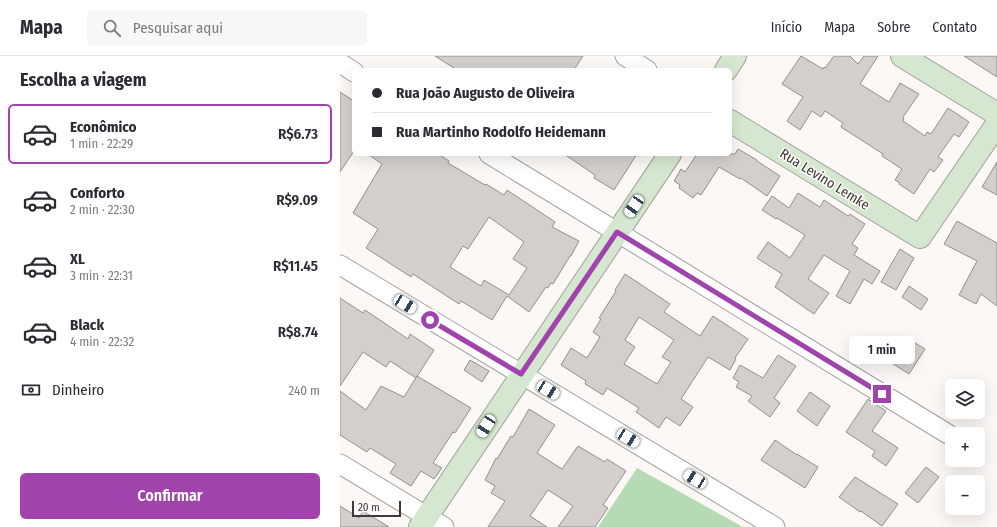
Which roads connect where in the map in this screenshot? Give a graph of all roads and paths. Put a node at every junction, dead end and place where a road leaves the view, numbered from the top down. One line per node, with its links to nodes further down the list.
1 (625, 56): 5 (street)
2 (735, 56): 6 (street)
3 (902, 56): 8 (street)
4 (340, 63): 7 (street)
5 (644, 68)
6 (727, 68)
7 (352, 71)
8 (997, 114)
9 (732, 122): 10 (street, Rua Levino Lemke)
10 (997, 124)
11 (492, 156): 13 (street)
12 (669, 156): 13 (street)
13 (617, 232): 15 (street); 16 (street)
14 (340, 265): 15 (street)
15 (521, 374): 18 (street); 19 (street)
16 (945, 432)
17 (340, 464): 18 (street)
18 (430, 523)
19 (775, 527)

